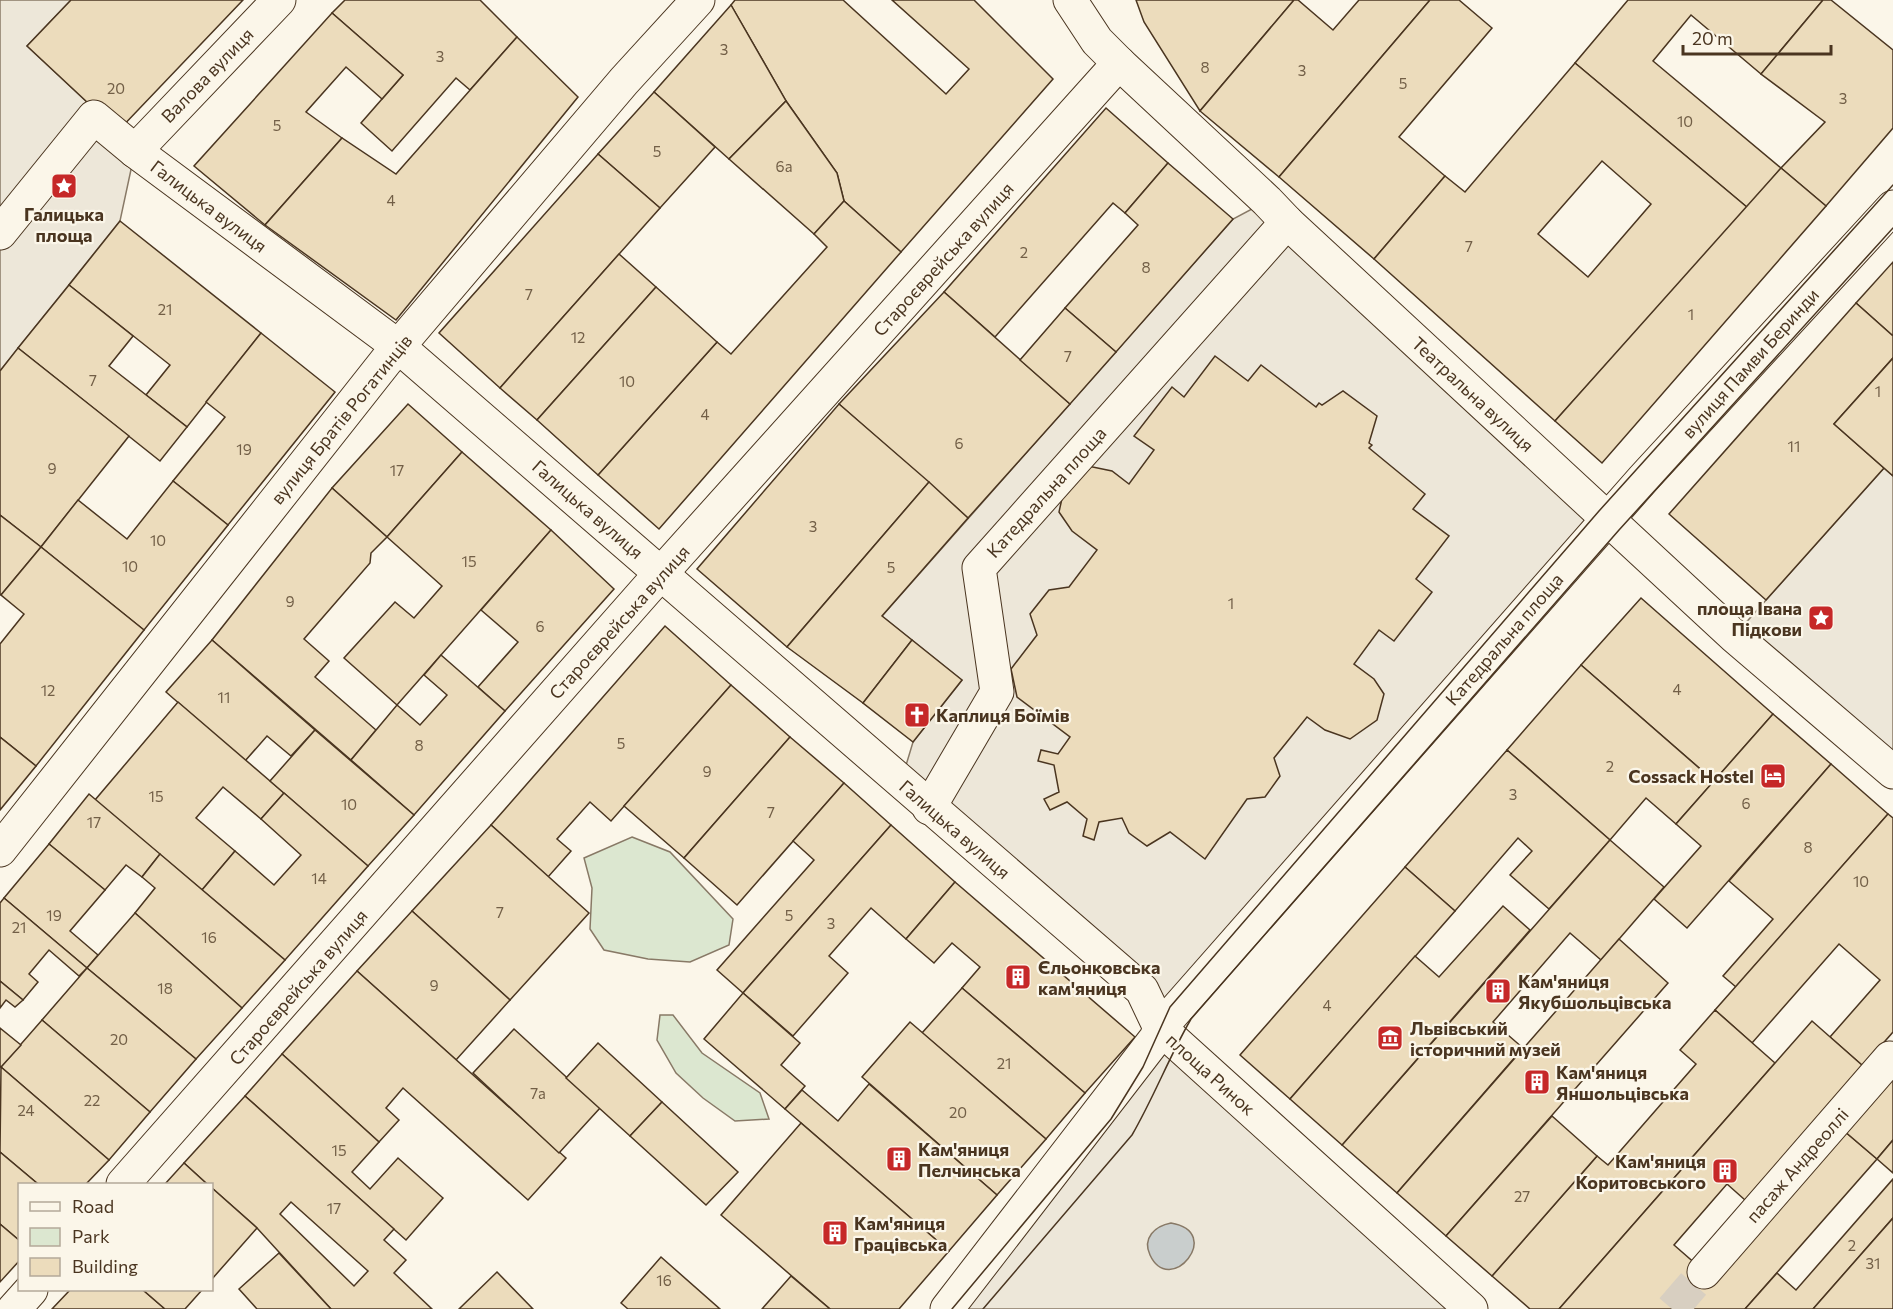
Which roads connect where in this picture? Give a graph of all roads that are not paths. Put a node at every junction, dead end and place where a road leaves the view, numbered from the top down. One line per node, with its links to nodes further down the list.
1 (279, 0): 5 (street, Валова вулиця)
2 (698, 0): 9 (street, вулиця Братів Рогатинців)
3 (1070, 0): 4 (street, Театральна вулиця)
4 (1119, 63): 7 (street, Театральна вулиця); 11 (street, Староєврейська вулиця)
5 (135, 151): 8 (street, Галицька вулиця); 9 (street, Галицька вулиця)
6 (1893, 207): 10 (street, вулиця Памви Беринди)
7 (1287, 222): 10 (street, Театральна вулиця); 13 (street, Катедральна площа)
8 (0, 233)
9 (399, 347): 11 (street, Галицька вулиця); 14 (street, вулиця Братів Рогатинців)
10 (1609, 520): 12 (street, Театральна вулиця); 15 (street, Катедральна площа)
11 (662, 573): 13 (street, Галицька вулиця); 17 (street, Староєврейська вулиця)
12 (1893, 772)
13 (929, 808): 15 (street, Галицька вулиця)
14 (0, 850)
15 (1160, 1028): 21 (street, площа Ринок); 22 (street, площа Ринок)
16 (1890, 1058): 18 (street, пасаж Андреоллі)
17 (125, 1183)
18 (1704, 1272)
19 (30, 1291): 20 (street)
20 (14, 1309)
21 (947, 1309)
22 (1471, 1309)

